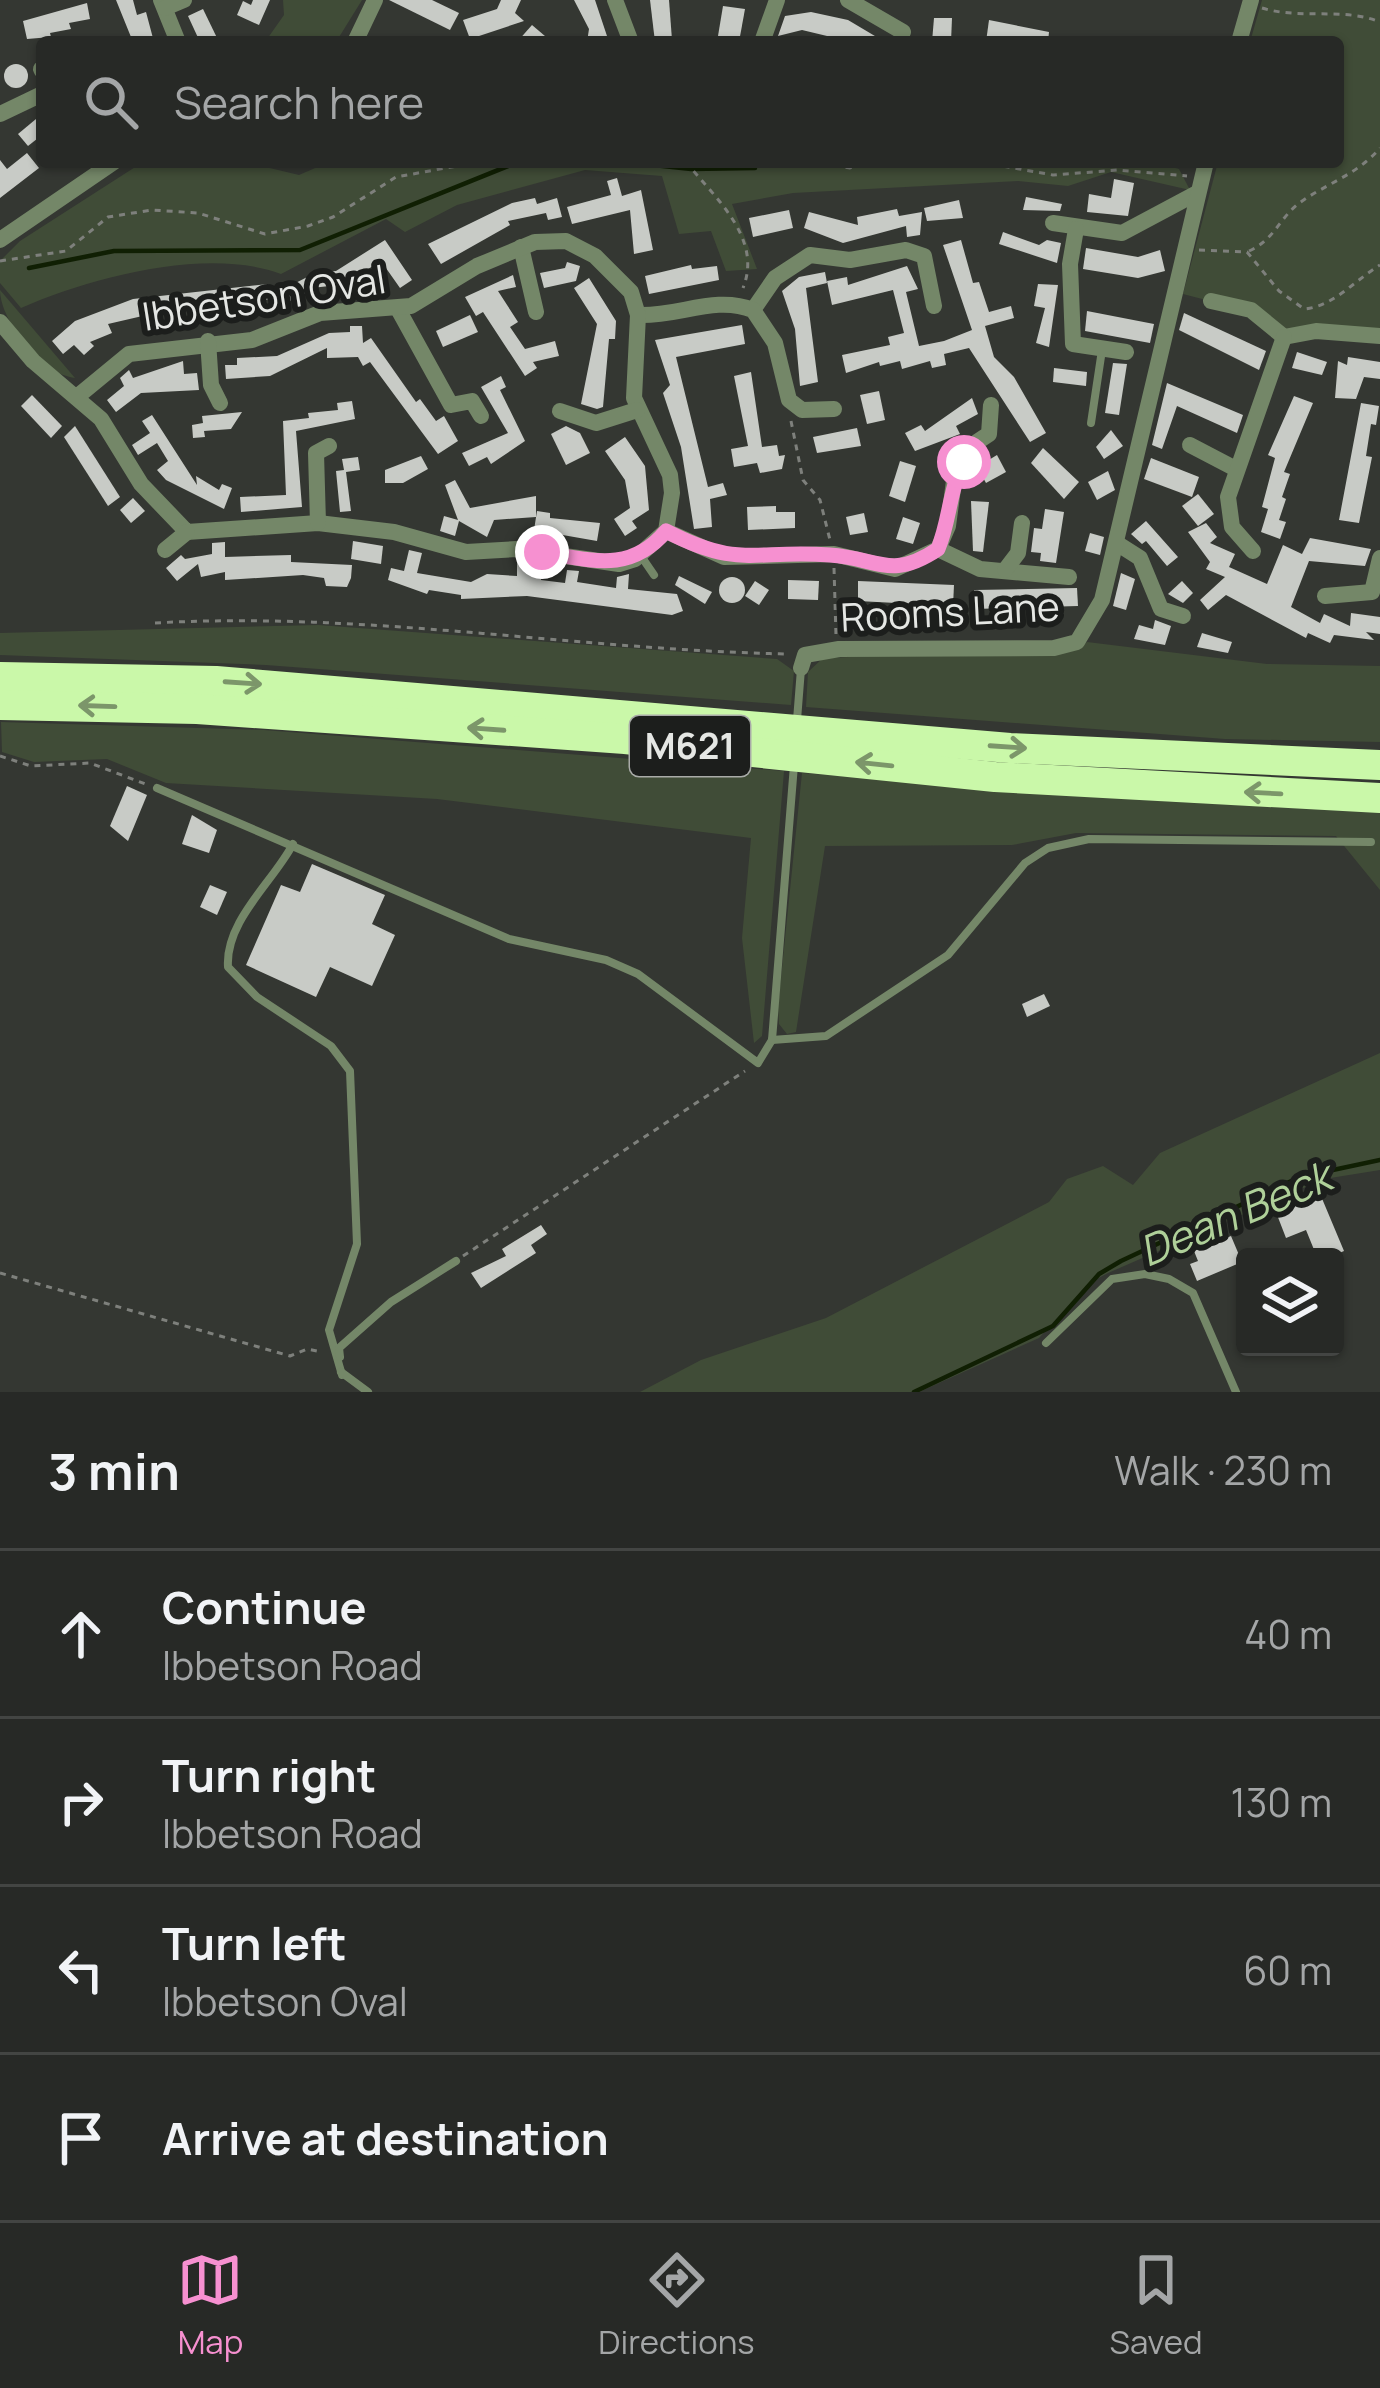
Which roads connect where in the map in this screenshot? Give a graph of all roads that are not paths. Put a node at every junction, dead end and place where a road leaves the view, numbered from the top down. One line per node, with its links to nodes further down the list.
1 (184, 0): 7 (street)
2 (375, 0): 10 (street)
3 (615, 0): 11 (street)
4 (777, 0): 12 (street)
5 (848, 0): 8 (street)
6 (1250, 2): 13 (street)
7 (163, 4): 9 (street)
8 (903, 32)
9 (176, 36)
10 (358, 36)
11 (630, 36)
12 (764, 36)
13 (1241, 36)
14 (36, 97): 15 (street)
15 (0, 114)
16 (105, 168): 20 (street)
17 (1202, 172): 19 (street); 49 (street, Rooms Lane)
18 (1053, 223): 19 (street)
19 (1076, 229): 32 (street)
20 (0, 240)
21 (521, 247): 25 (street, Ibbetson Oval); 26 (street); 27 (street, Ibbetson Oval)
22 (1210, 301): 30 (street)
23 (934, 306): 24 (street)
24 (745, 307): 27 (street); 37 (street)
25 (398, 309): 31 (street, Ibbetson Oval); 40 (street)
26 (536, 312)
27 (638, 315): 38 (street)
28 (3, 333): 34 (street)
29 (1380, 336): 30 (street)
30 (1284, 337): 44 (street)
31 (208, 341): 34 (street, Ibbetson Oval); 35 (street)
32 (1102, 348): 33 (street); 41 (lane)
33 (1126, 352)
34 (78, 396): 48 (street)
35 (220, 403)
36 (991, 405): 50 (street)
37 (834, 409)
38 (637, 410): 39 (street); 47 (street)
39 (560, 411)
40 (482, 416)
41 (1091, 423)
42 (329, 446): 45 (street)
43 (1190, 446): 44 (street)
44 (1234, 468): 52 (street)
45 (318, 523): 48 (street); 53 (street)
46 (1022, 524): 55 (street)
47 (666, 531): 50 (street); 53 (street)
48 (188, 532): 51 (street)
49 (1118, 544): 60 (street); 61 (street, Rooms Lane)
50 (938, 549): 55 (street)
51 (166, 550)
52 (1253, 551)
53 (640, 555): 56 (lane)
54 (1380, 558): 58 (street)
55 (1005, 570): 57 (street)
56 (654, 575)
57 (1069, 577)
58 (1376, 592): 59 (street)
59 (1325, 596)
60 (1184, 616)
61 (803, 661): 69 (lane, Rooms Lane)
62 (0, 677): 64 (highway, M621, one-way to 64)
63 (0, 705): 66 (highway, M621, one-way to 63)
64 (1380, 765)
65 (157, 788): 68 (lane)
66 (1380, 798)
67 (1372, 842): 69 (lane)
68 (293, 844): 69 (lane, Rooms Lane); 72 (lane)
69 (772, 1040)
70 (456, 1261): 72 (lane)
71 (1046, 1343): 74 (lane)
72 (342, 1375): 73 (lane)
73 (368, 1392)
74 (1236, 1392)

